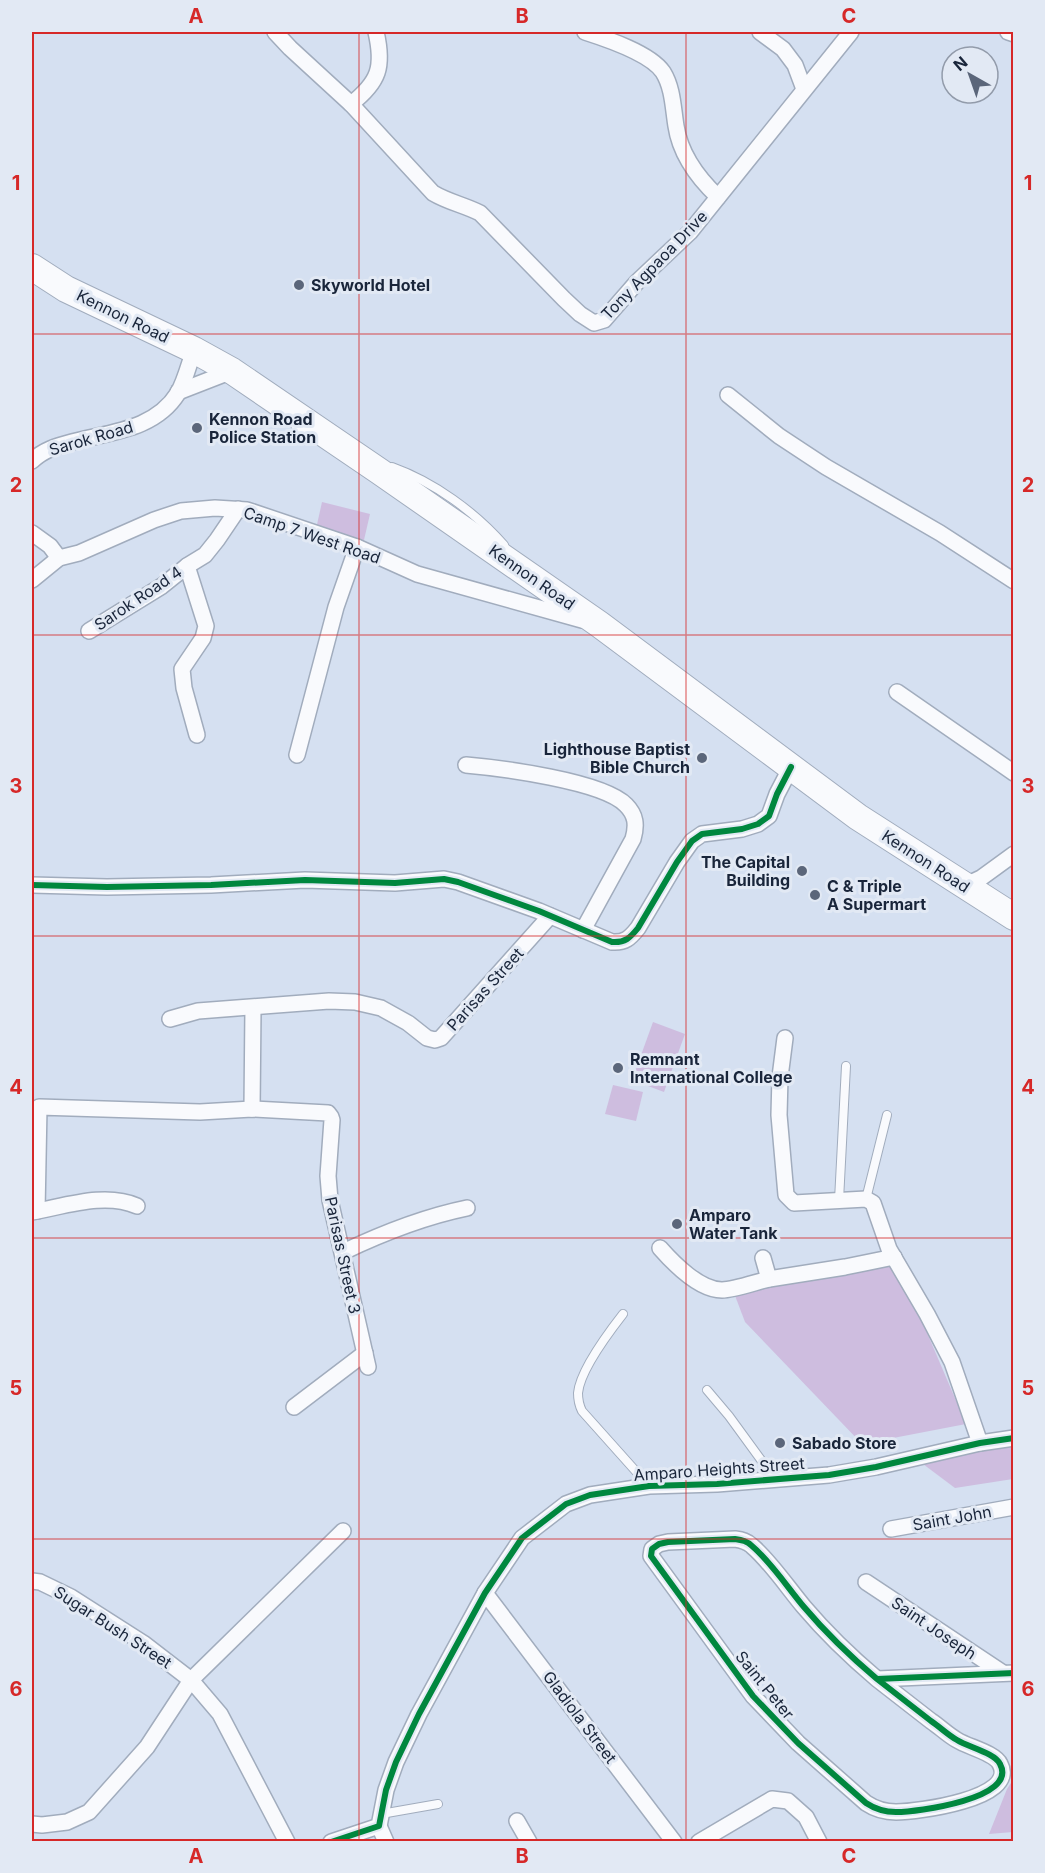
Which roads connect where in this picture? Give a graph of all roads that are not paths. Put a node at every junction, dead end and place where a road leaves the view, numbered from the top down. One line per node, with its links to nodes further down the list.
1 (275, 32): 9 (street, Tony Agpaoa Drive)
2 (376, 32): 9 (street)
3 (585, 32): 10 (street)
4 (760, 32): 8 (street)
5 (851, 32): 8 (street, Tony Agpaoa Drive)
6 (1008, 32): 7 (street)
7 (1014, 34)
8 (804, 89): 10 (street, Tony Agpaoa Drive)
9 (351, 104): 10 (street, Tony Agpaoa Drive)
10 (718, 196)
11 (32, 267): 12 (highway, Kennon Road)
12 (194, 350): 13 (highway, Kennon Road); 14 (street, Sarok Road)
13 (232, 371): 14 (street, Sarok Road); 24 (highway, Kennon Road)
14 (178, 392): 16 (street, Sarok Road)
15 (728, 394): 23 (street)
16 (32, 461)
17 (238, 509): 19 (street, Camp 7 West Road); 20 (street, Camp 7 West Road); 21 (street, Sarok Road 4)
18 (32, 532): 20 (street)
19 (357, 547): 24 (street, Camp 7 West Road); 28 (street)
20 (59, 558): 22 (street, Camp 7 West Road)
21 (187, 566): 25 (street, Sarok Road 4); 27 (street, Sarok Road 4)
22 (32, 580)
23 (1014, 580)
24 (599, 624): 30 (highway, Kennon Road)
25 (89, 631)
26 (897, 692): 31 (street)
27 (197, 735)
28 (297, 756)
29 (466, 765): 37 (street)
30 (791, 767): 34 (highway, Kennon Road); 37 (street)
31 (1014, 773)
32 (1014, 854): 34 (street)
33 (32, 885): 35 (street)
34 (973, 886): 36 (highway, Kennon Road)
35 (550, 916): 37 (street); 38 (street, Parisas Street)
36 (1014, 917)
37 (583, 930)
38 (253, 1008): 39 (street); 42 (street)
39 (170, 1019)
40 (785, 1038): 45 (street)
41 (846, 1066): 45 (lane)
42 (252, 1109): 48 (street); 50 (street, Parisas Street 3)
43 (888, 1115): 44 (lane)
44 (866, 1199): 45 (street); 51 (street)
45 (839, 1200)
46 (137, 1206): 48 (street)
47 (467, 1208): 50 (street)
48 (34, 1211)
49 (660, 1248): 53 (street)
50 (343, 1252): 56 (street, Parisas Street 3)
51 (894, 1257): 53 (street); 58 (street)
52 (763, 1258): 53 (street)
53 (769, 1279)
54 (623, 1314): 60 (lane)
55 (707, 1390): 59 (lane)
56 (294, 1407)
57 (1014, 1438): 58 (street, Amparo Heights Street)
58 (980, 1443): 59 (street, Amparo Heights Street)
59 (775, 1479): 60 (street, Amparo Heights Street)
60 (649, 1486): 66 (street, Amparo Heights Street)
61 (1014, 1507): 62 (street, Saint John)
62 (891, 1529)
63 (343, 1531): 69 (street)
64 (32, 1581): 69 (street, Sugar Bush Street)
65 (866, 1582): 67 (street, Saint Joseph)
66 (485, 1593): 71 (street, Amparo Heights Street); 78 (street, Gladiola Street)
67 (1008, 1673): 68 (street)
68 (877, 1679): 68 (street, Saint Peter)
69 (191, 1680): 73 (street); 74 (street, Sugar Bush Street)
70 (438, 1804): 71 (lane)
71 (380, 1820): 75 (street); 76 (street)
72 (517, 1821): 77 (street)
73 (32, 1824)
74 (287, 1842)
75 (331, 1842)
76 (386, 1842)
77 (529, 1842)
78 (674, 1842)
79 (699, 1842): 80 (street)
80 (819, 1842)

